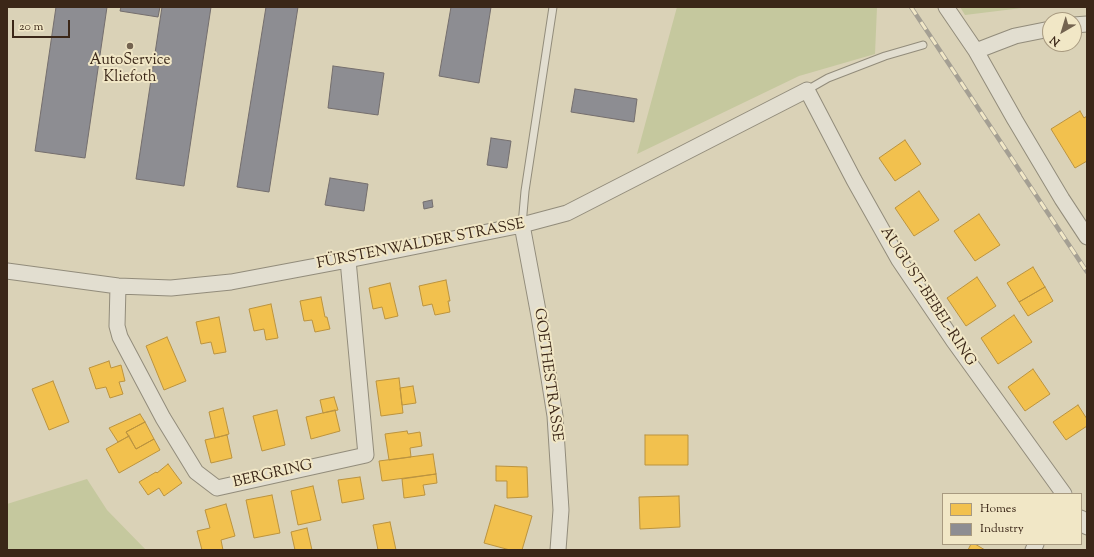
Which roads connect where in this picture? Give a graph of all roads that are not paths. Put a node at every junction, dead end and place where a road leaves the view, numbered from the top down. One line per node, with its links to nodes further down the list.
1 (553, 7): 7 (lane)
2 (946, 7): 5 (street)
3 (1042, 31): 5 (street)
4 (923, 45): 6 (lane)
5 (976, 51): 8 (street)
6 (807, 90): 7 (street, FÜRSTENWALDER STRASSE); 12 (street, AUGUST-BEBEL-RING)
7 (522, 226): 9 (street, FÜRSTENWALDER STRASSE); 13 (street, GOETHESTRASSE)
8 (1087, 237)
9 (348, 260): 11 (street, FÜRSTENWALDER STRASSE); 11 (street, BERGRING)
10 (7, 271): 11 (street, FÜRSTENWALDER STRASSE)
11 (118, 286)
12 (1063, 493)
13 (558, 550)

